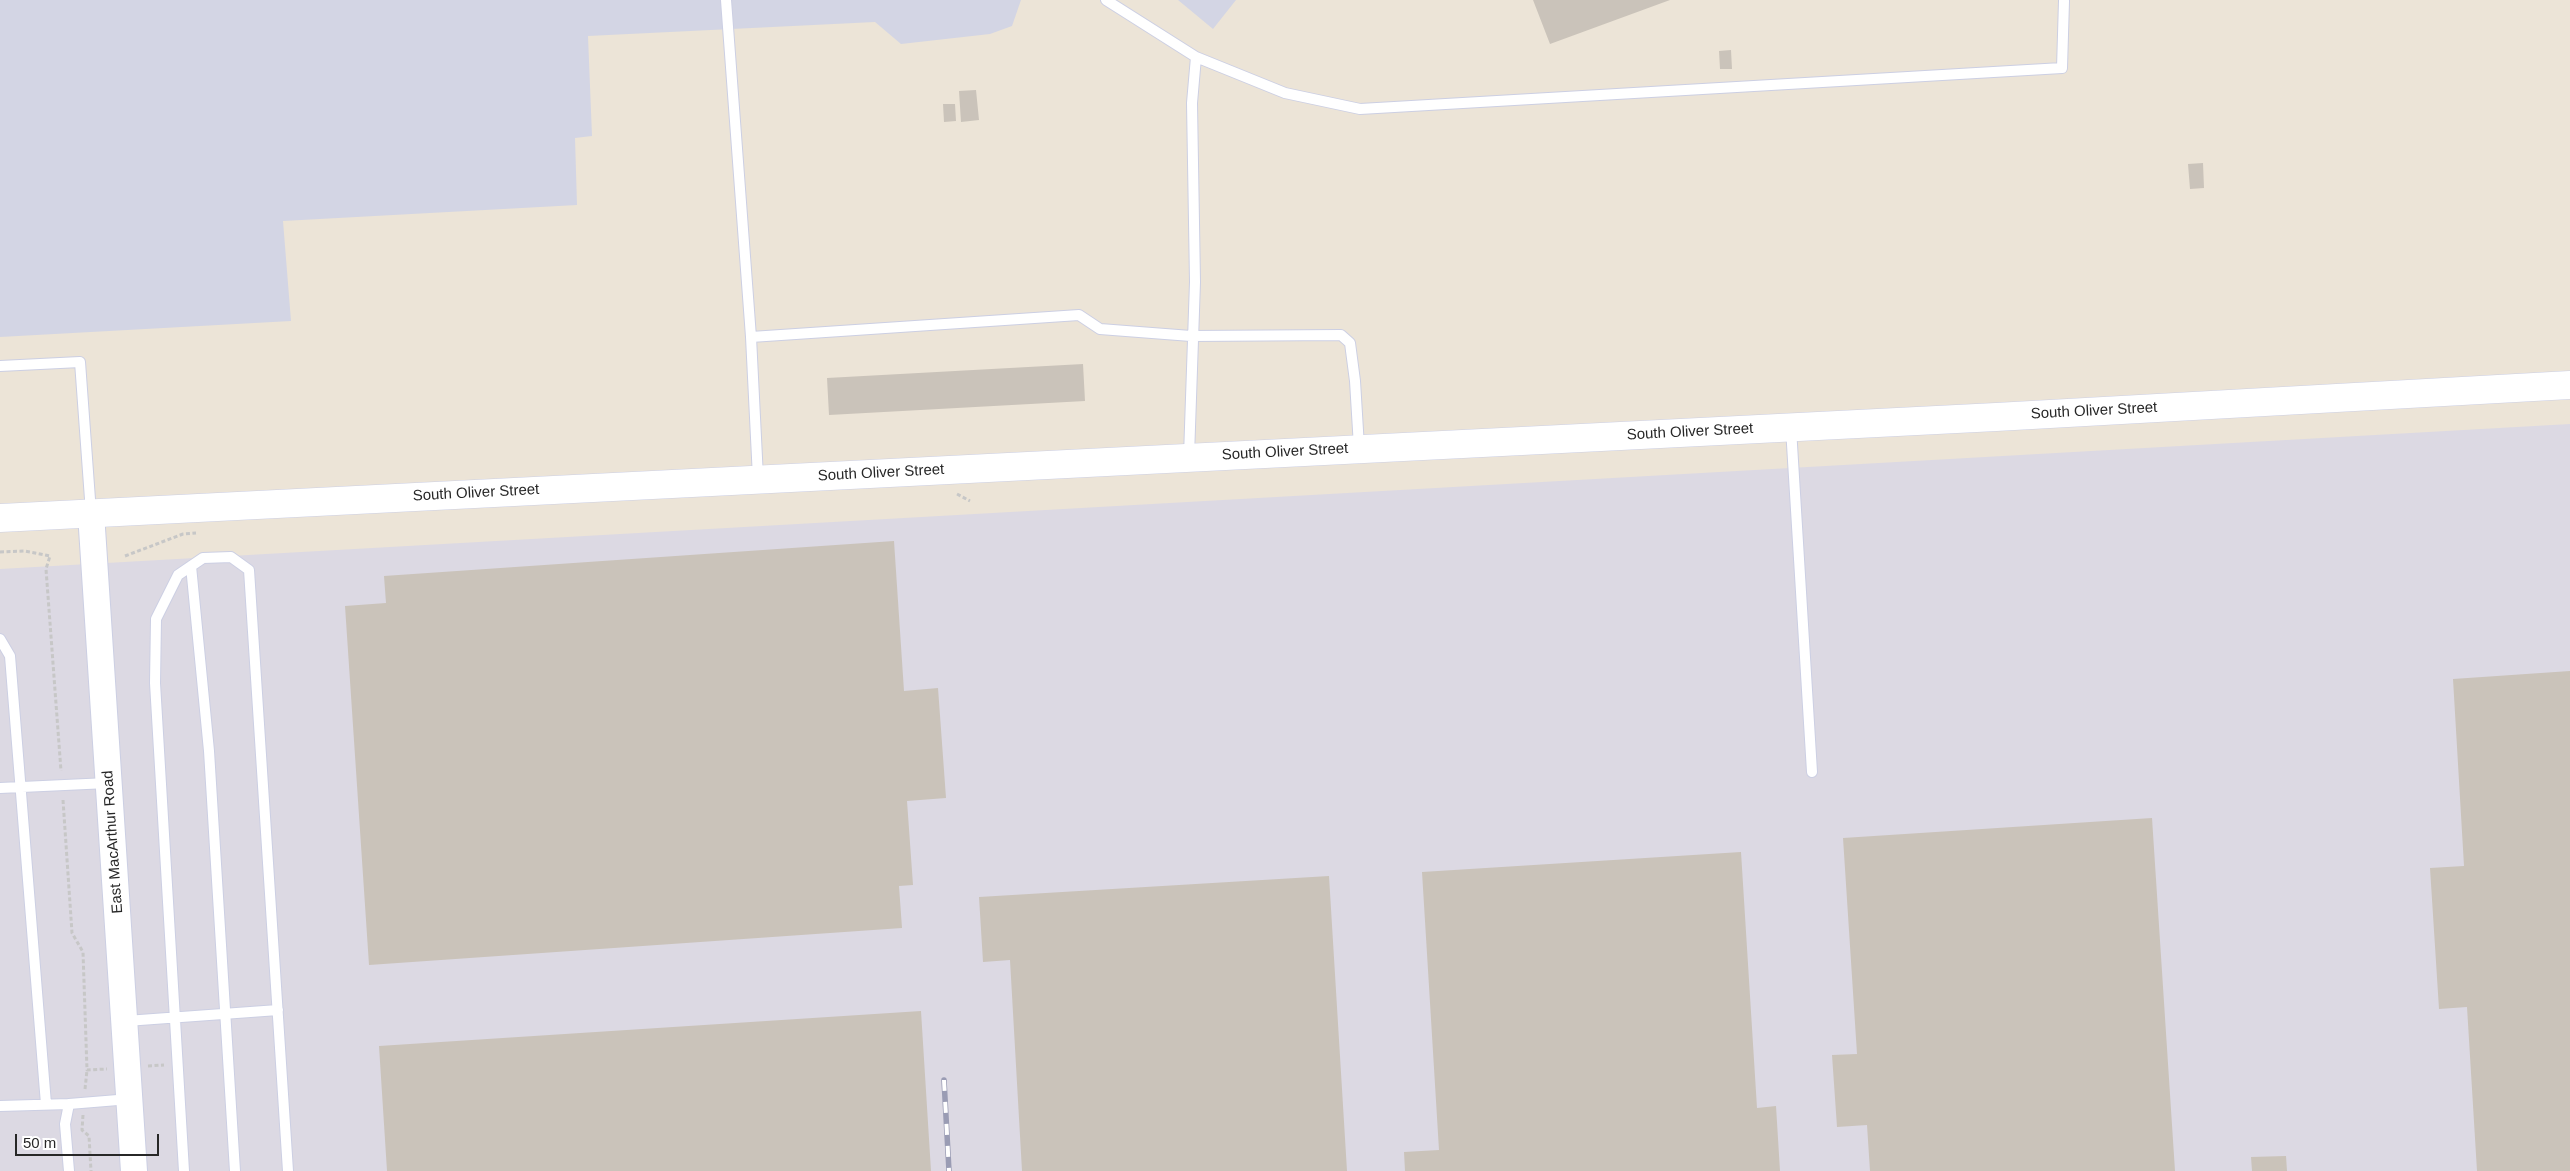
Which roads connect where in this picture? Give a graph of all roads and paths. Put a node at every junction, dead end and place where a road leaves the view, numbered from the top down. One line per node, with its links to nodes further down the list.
1 (726, 0): 6 (lane)
2 (1106, 0): 4 (lane)
3 (2064, 1): 4 (lane)
4 (1196, 57): 5 (lane)
5 (1191, 336): 6 (lane); 10 (lane); 11 (lane)
6 (751, 337): 12 (lane)
7 (0, 366): 13 (lane)
8 (2570, 385): 9 (main road, South Oliver Street)
9 (1791, 427): 10 (main road, South Oliver Street); 18 (lane)
10 (1359, 449): 11 (main road, South Oliver Street)
11 (1189, 457): 12 (main road, South Oliver Street)
12 (758, 479): 13 (main road, South Oliver Street)
13 (91, 513): 14 (main road, South Oliver Street); 19 (street, East MacArthur Road)
14 (0, 518)
15 (0, 552): 20 (path)
16 (191, 566): 23 (lane); 24 (lane); 25 (lane)
17 (0, 639): 21 (lane)
18 (1812, 772)
19 (109, 783): 20 (lane); 26 (street, East MacArthur Road)
20 (62, 785): 21 (lane); 29 (path)
21 (21, 787): 22 (lane); 32 (lane)
22 (0, 788)
23 (278, 1010): 24 (lane); 40 (lane)
24 (224, 1014): 25 (lane); 39 (lane)
25 (173, 1018): 26 (lane); 38 (lane)
26 (124, 1022): 28 (street, East MacArthur Road)
27 (165, 1064): 28 (path)
28 (128, 1067): 29 (path); 30 (street, East MacArthur Road)
29 (87, 1070): 31 (path)
30 (130, 1099): 31 (lane); 37 (street, East MacArthur Road)
31 (84, 1102): 33 (lane); 36 (path)
32 (46, 1104): 33 (lane); 34 (lane)
33 (69, 1104): 35 (lane)
34 (0, 1106)
35 (69, 1171)
36 (91, 1171)
37 (134, 1171)
38 (184, 1171)
39 (235, 1171)
40 (288, 1171)

